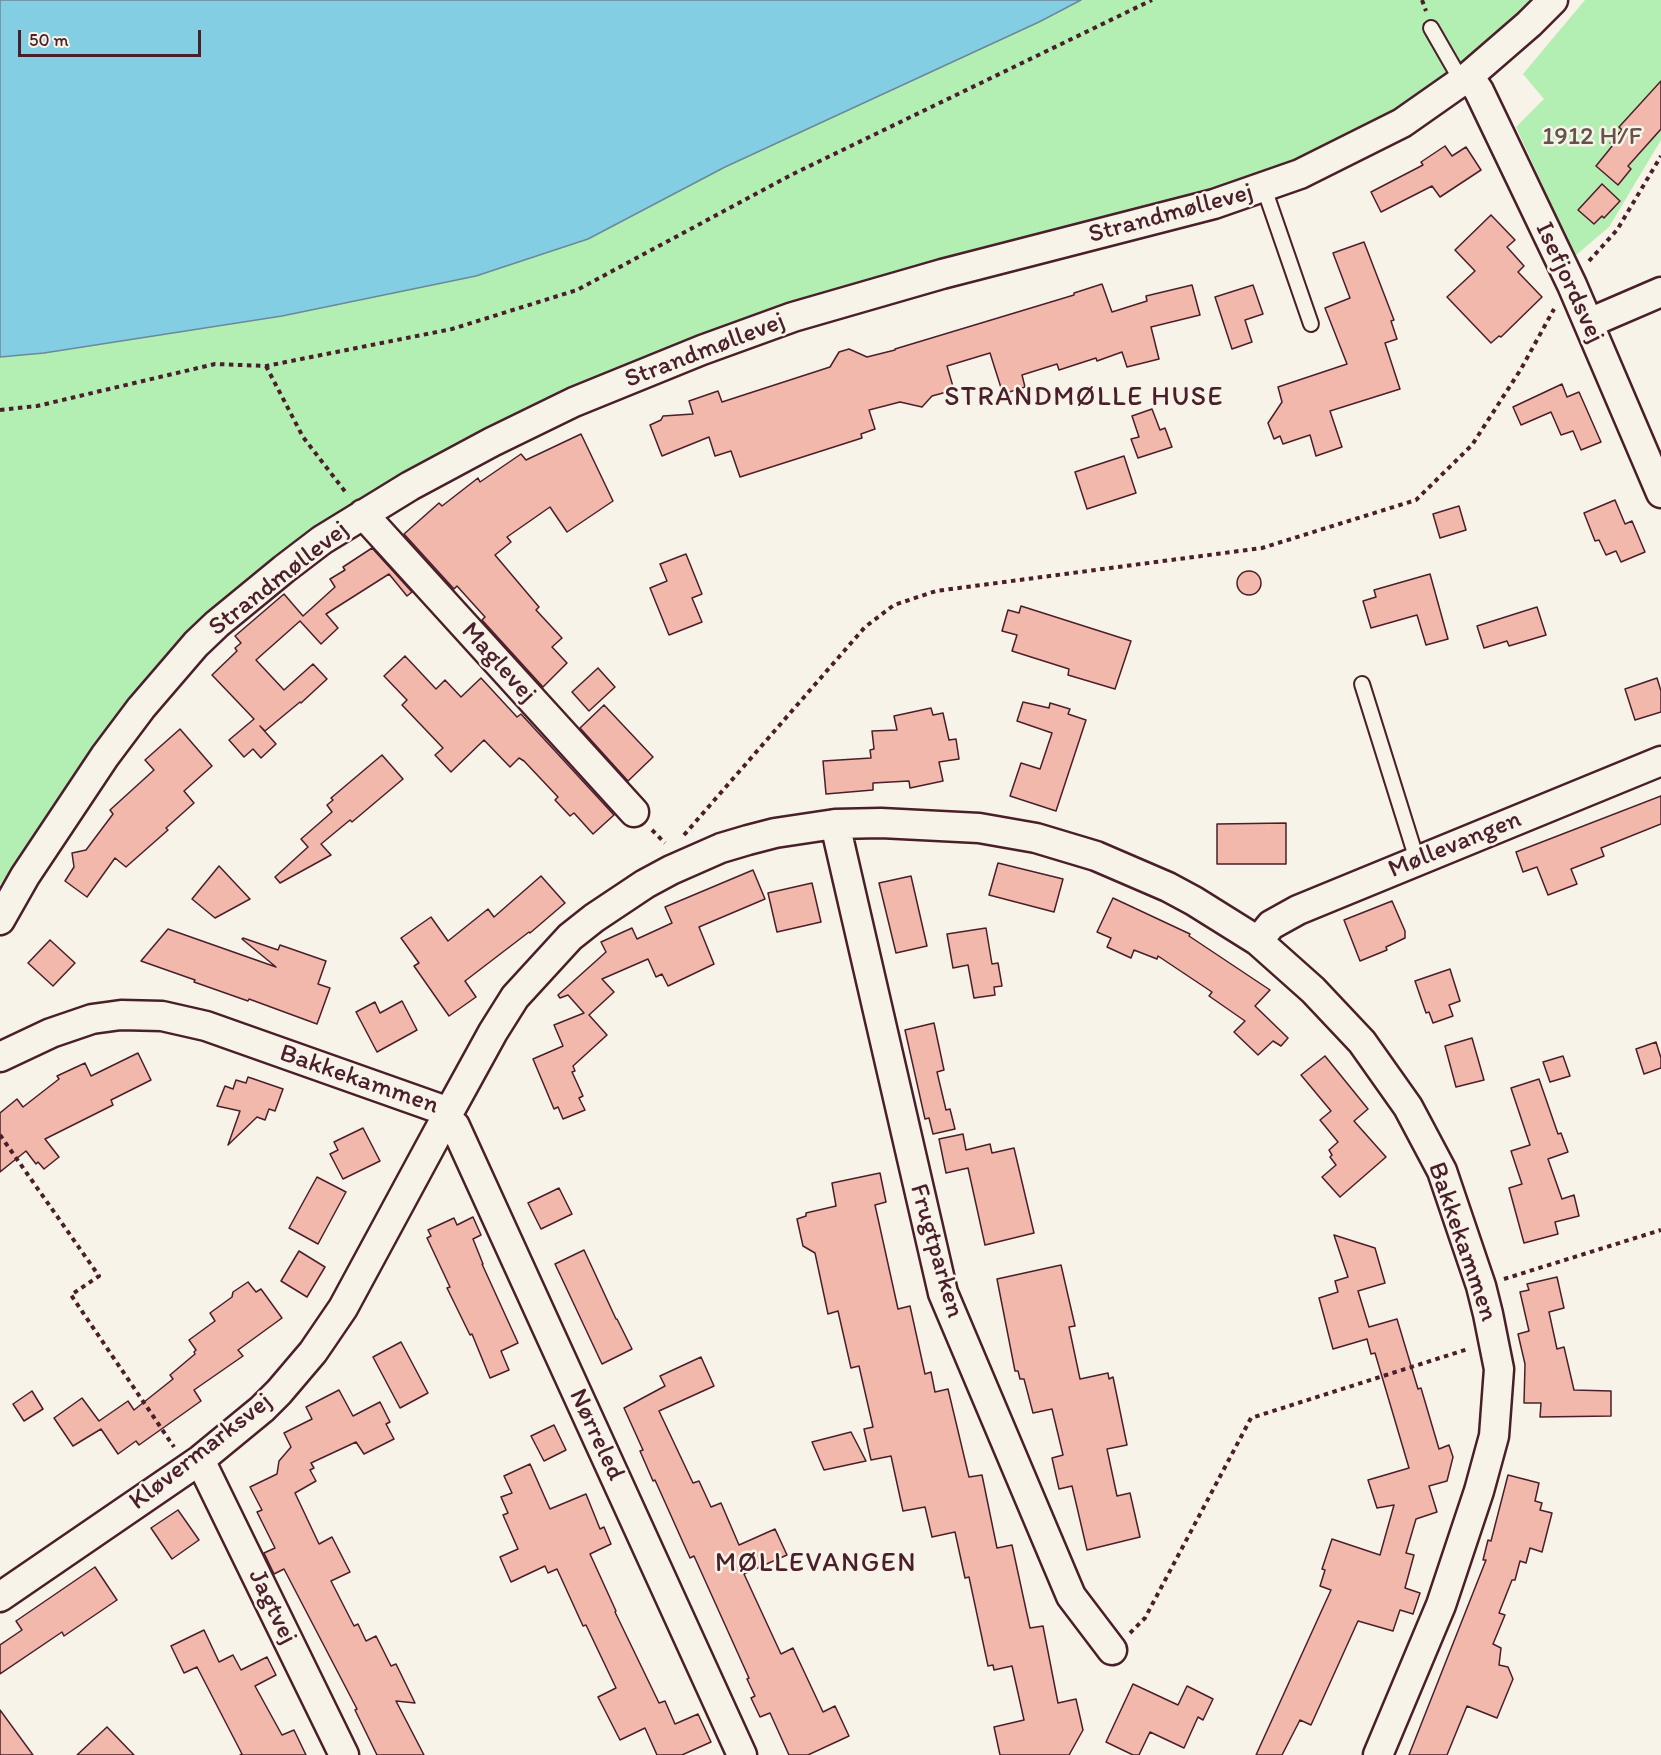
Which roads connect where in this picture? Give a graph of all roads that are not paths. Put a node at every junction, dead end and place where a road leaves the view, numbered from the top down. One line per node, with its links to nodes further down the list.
1 (1553, 0): 3 (street, Strandmøllevej)
2 (1431, 28): 3 (lane)
3 (1465, 79): 4 (street, Strandmøllevej); 6 (street, Isefjordsvej)
4 (1264, 188): 7 (lane); 9 (street, Strandmøllevej)
5 (1661, 292): 6 (street)
6 (1589, 323): 8 (street, Isefjordsvej)
7 (1311, 324)
8 (1661, 493)
9 (363, 514): 12 (street, Maglevej); 15 (street, Strandmøllevej)
10 (1362, 684): 14 (lane)
11 (1661, 761): 14 (street, Møllevangen)
12 (634, 812)
13 (835, 824): 16 (street, Bakkekammen); 18 (street, Bakkekammen); 21 (street, Frugtparken)
14 (1418, 860): 16 (street, Møllevangen)
15 (0, 920)
16 (1258, 941): 24 (street, Bakkekammen)
17 (0, 1057): 18 (street, Bakkekammen)
18 (447, 1116): 19 (street, Kløvermarksvej); 23 (street, Nørreled)
19 (194, 1464): 20 (street, Kløvermarksvej); 22 (street, Jagtvej)
20 (0, 1597)
21 (1112, 1650)
22 (344, 1755)
23 (741, 1755)
24 (1378, 1755)

